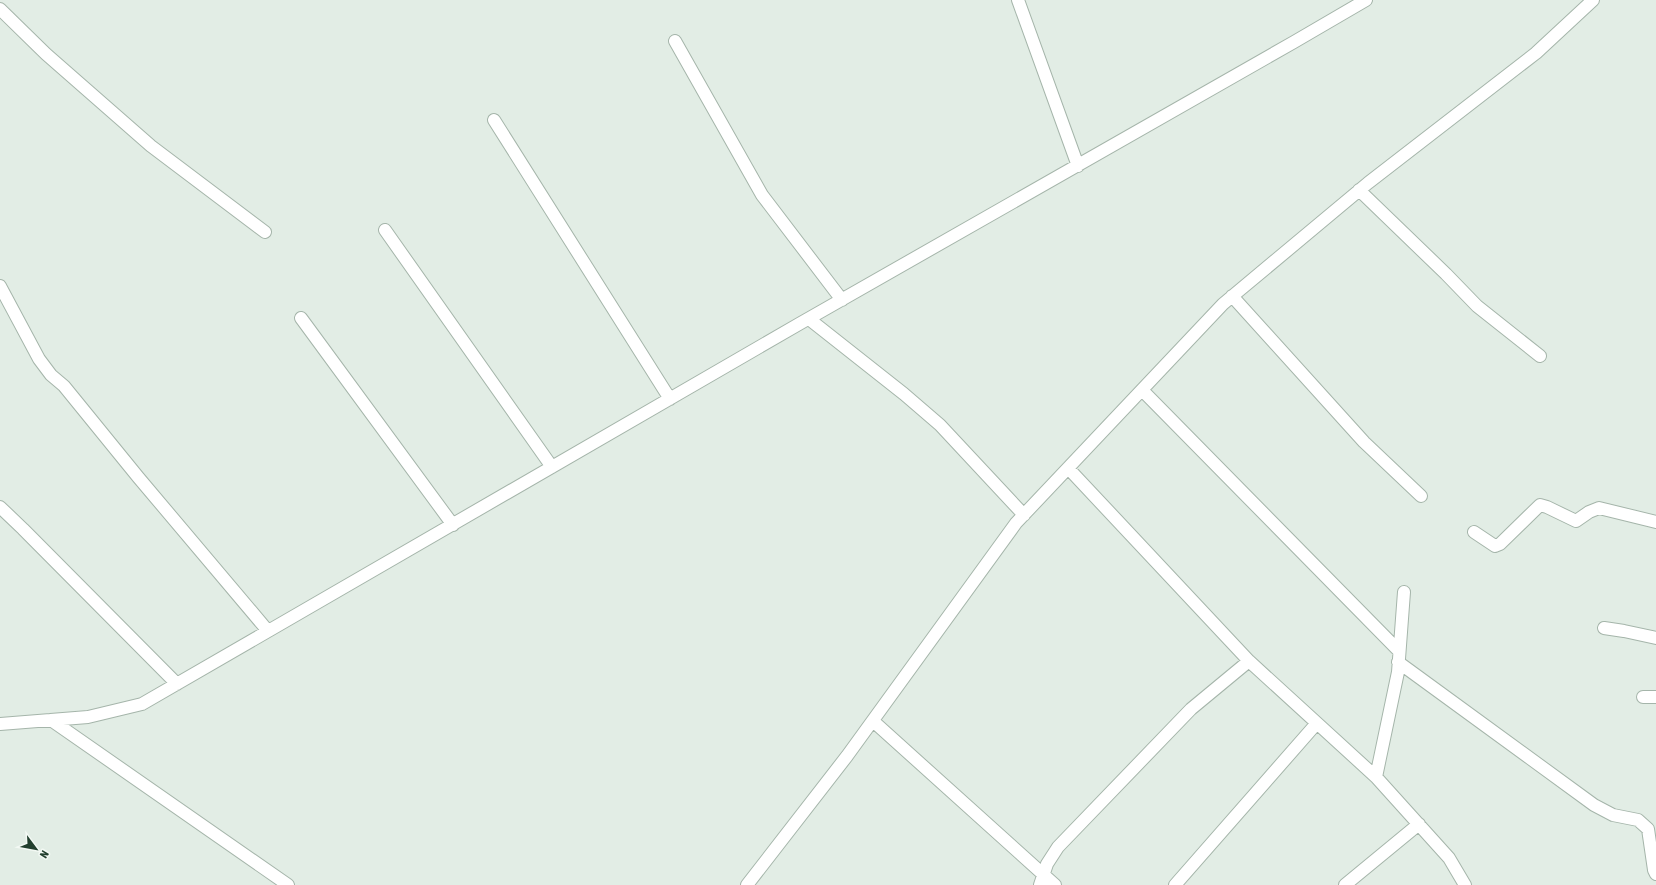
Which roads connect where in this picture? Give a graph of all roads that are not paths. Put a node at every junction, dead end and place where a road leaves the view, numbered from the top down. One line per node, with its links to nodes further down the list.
1 (1018, 0): 7 (street)
2 (1366, 0): 7 (street)
3 (1594, 0): 8 (street)
4 (0, 9): 10 (street)
5 (675, 41): 13 (street)
6 (494, 120): 18 (street)
7 (1078, 166): 13 (street)
8 (1359, 190): 12 (street); 16 (street)
9 (385, 230): 19 (street)
10 (265, 232)
11 (0, 286): 29 (street)
12 (1232, 296): 17 (street); 21 (street)
13 (842, 300): 15 (street)
14 (301, 318): 25 (street)
15 (809, 319): 18 (street); 23 (street)
16 (1540, 356)
17 (1142, 390): 20 (street); 31 (street)
18 (670, 399): 19 (street)
19 (552, 467): 25 (street)
20 (1068, 468): 23 (street); 32 (street)
21 (1421, 496)
22 (0, 508): 33 (street)
23 (1024, 515): 37 (street)
24 (1656, 522): 26 (street)
25 (453, 525): 29 (street)
26 (1474, 532)
27 (1404, 592): 31 (street)
28 (1604, 628): 30 (street)
29 (268, 631): 33 (street)
30 (1656, 638)
31 (1399, 657): 40 (street); 42 (street)
32 (1249, 661): 38 (street); 43 (street)
33 (176, 684): 36 (street)
34 (1643, 697): 35 (street)
35 (1656, 697)
36 (51, 720): 39 (street); 44 (street)
37 (872, 721): 43 (street); 45 (street)
38 (1317, 723): 40 (street); 47 (street)
39 (0, 724)
40 (1376, 777): 41 (street)
41 (1419, 824): 48 (street); 49 (street)
42 (1656, 874)
43 (1041, 880): 46 (street)
44 (288, 885)
45 (747, 885)
46 (1055, 885)
47 (1175, 885)
48 (1345, 885)
49 (1465, 885)

